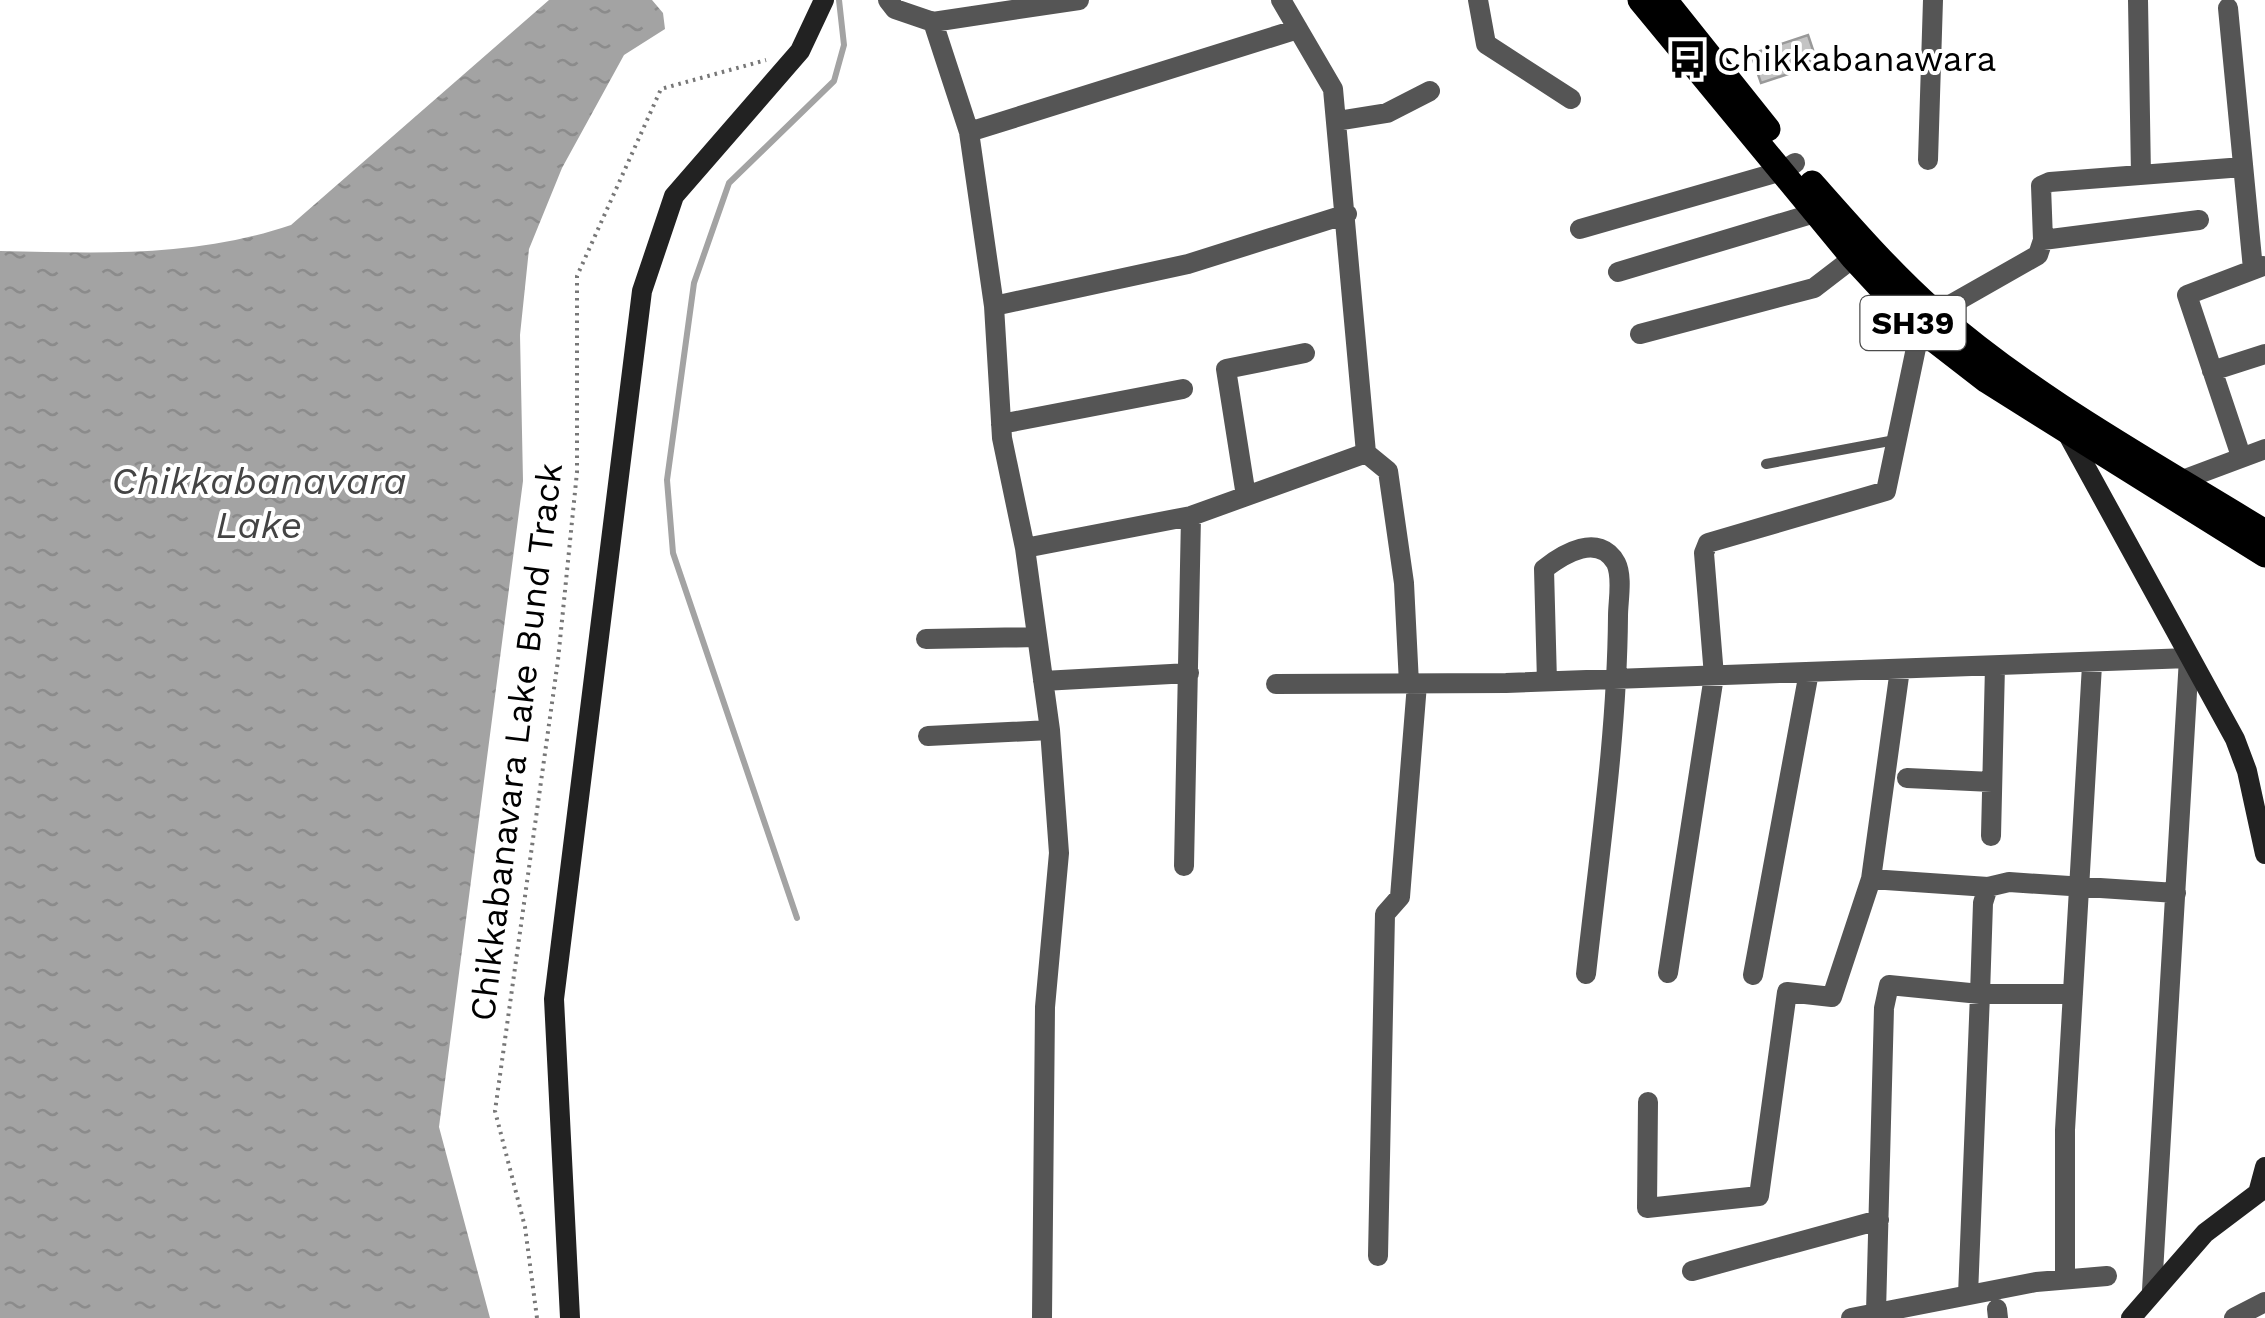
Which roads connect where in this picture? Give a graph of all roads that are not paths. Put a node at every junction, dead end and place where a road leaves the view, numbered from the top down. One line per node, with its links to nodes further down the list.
1 (824, 0): 91 (street)
2 (888, 0): 11 (street)
3 (1079, 0): 11 (street)
4 (1281, 0): 12 (street)
5 (1478, 0): 14 (street)
6 (1640, 0): 18 (main road, SH39)
7 (1665, 0): 18 (main road)
8 (1933, 0): 17 (street)
9 (2138, 0): 20 (street)
10 (2228, 8): 19 (street)
11 (934, 22): 16 (street)
12 (1298, 29): 15 (street); 16 (street)
13 (1430, 90): 15 (street)
14 (1571, 99)
15 (1337, 121): 22 (street)
16 (969, 132): 29 (street)
17 (1928, 160)
18 (1788, 167): 21 (main road, SH39); 24 (street); 30 (main road)
19 (2243, 167): 20 (street); 27 (street)
20 (2141, 175): 25 (street)
21 (1815, 213): 26 (main road, SH39); 28 (street)
22 (1347, 214): 29 (street); 40 (street)
23 (2199, 220): 25 (street)
24 (1580, 228)
25 (2043, 240): 30 (street)
26 (1853, 258): 30 (main road, SH39); 31 (street)
27 (2259, 267): 34 (street)
28 (1618, 272)
29 (994, 306): 36 (street)
30 (1928, 321): 37 (main road); 38 (street)
31 (1640, 334)
32 (1306, 353): 44 (street)
33 (2265, 354): 34 (street)
34 (2212, 371): 41 (street)
35 (1183, 389): 36 (street)
36 (1001, 424): 47 (street)
37 (2072, 424): 43 (main road); 51 (street)
38 (1896, 440): 42 (lane); 57 (street)
39 (2265, 449): 41 (street)
40 (1366, 453): 44 (street); 62 (street)
41 (2241, 456): 43 (street)
42 (1766, 464)
43 (2170, 485): 46 (main road); 48 (main road)
44 (1246, 496): 45 (street)
45 (1191, 516): 47 (street); 56 (street)
46 (2265, 532)
47 (1025, 548): 49 (street)
48 (2265, 555)
49 (1037, 637): 50 (street); 59 (street)
50 (926, 639)
51 (2189, 658): 52 (street); 67 (street); 74 (street)
52 (2092, 665): 53 (street); 72 (street)
53 (1995, 666): 54 (street); 66 (street)
54 (1900, 669): 55 (street); 71 (street)
55 (1809, 672): 57 (street); 77 (street)
56 (1189, 673): 59 (street); 70 (street)
57 (1714, 676): 58 (street); 75 (street)
58 (1618, 679): 60 (street); 60 (street); 76 (street)
59 (1043, 681): 63 (street)
60 (1547, 682): 62 (street)
61 (1276, 684): 62 (street)
62 (1413, 684): 83 (street)
63 (1050, 730): 64 (street); 92 (street)
64 (928, 736)
65 (1907, 778): 66 (street)
66 (1992, 782): 68 (street)
67 (2263, 833): 69 (street)
68 (1990, 836)
69 (2265, 854)
70 (1184, 866)
71 (1871, 880): 73 (street); 80 (street)
72 (2080, 886): 73 (street); 74 (street); 79 (street)
73 (1988, 887): 78 (street)
74 (2176, 893): 87 (street)
75 (1668, 973)
76 (1586, 974)
77 (1753, 975)
78 (1980, 994): 79 (street); 82 (street); 88 (street)
79 (2073, 994): 86 (street)
80 (1648, 1102)
81 (2265, 1167): 87 (street)
82 (1878, 1220): 84 (street); 90 (street)
83 (1378, 1256)
84 (1692, 1271)
85 (2107, 1276): 86 (street)
86 (2065, 1280): 88 (street)
87 (2152, 1290): 94 (street)
88 (1968, 1295): 90 (street)
89 (2265, 1302): 95 (street)
90 (1885, 1313): 93 (street)
91 (570, 1318)
92 (1042, 1318)
93 (1851, 1318)
94 (2131, 1318)
95 (2234, 1318)

